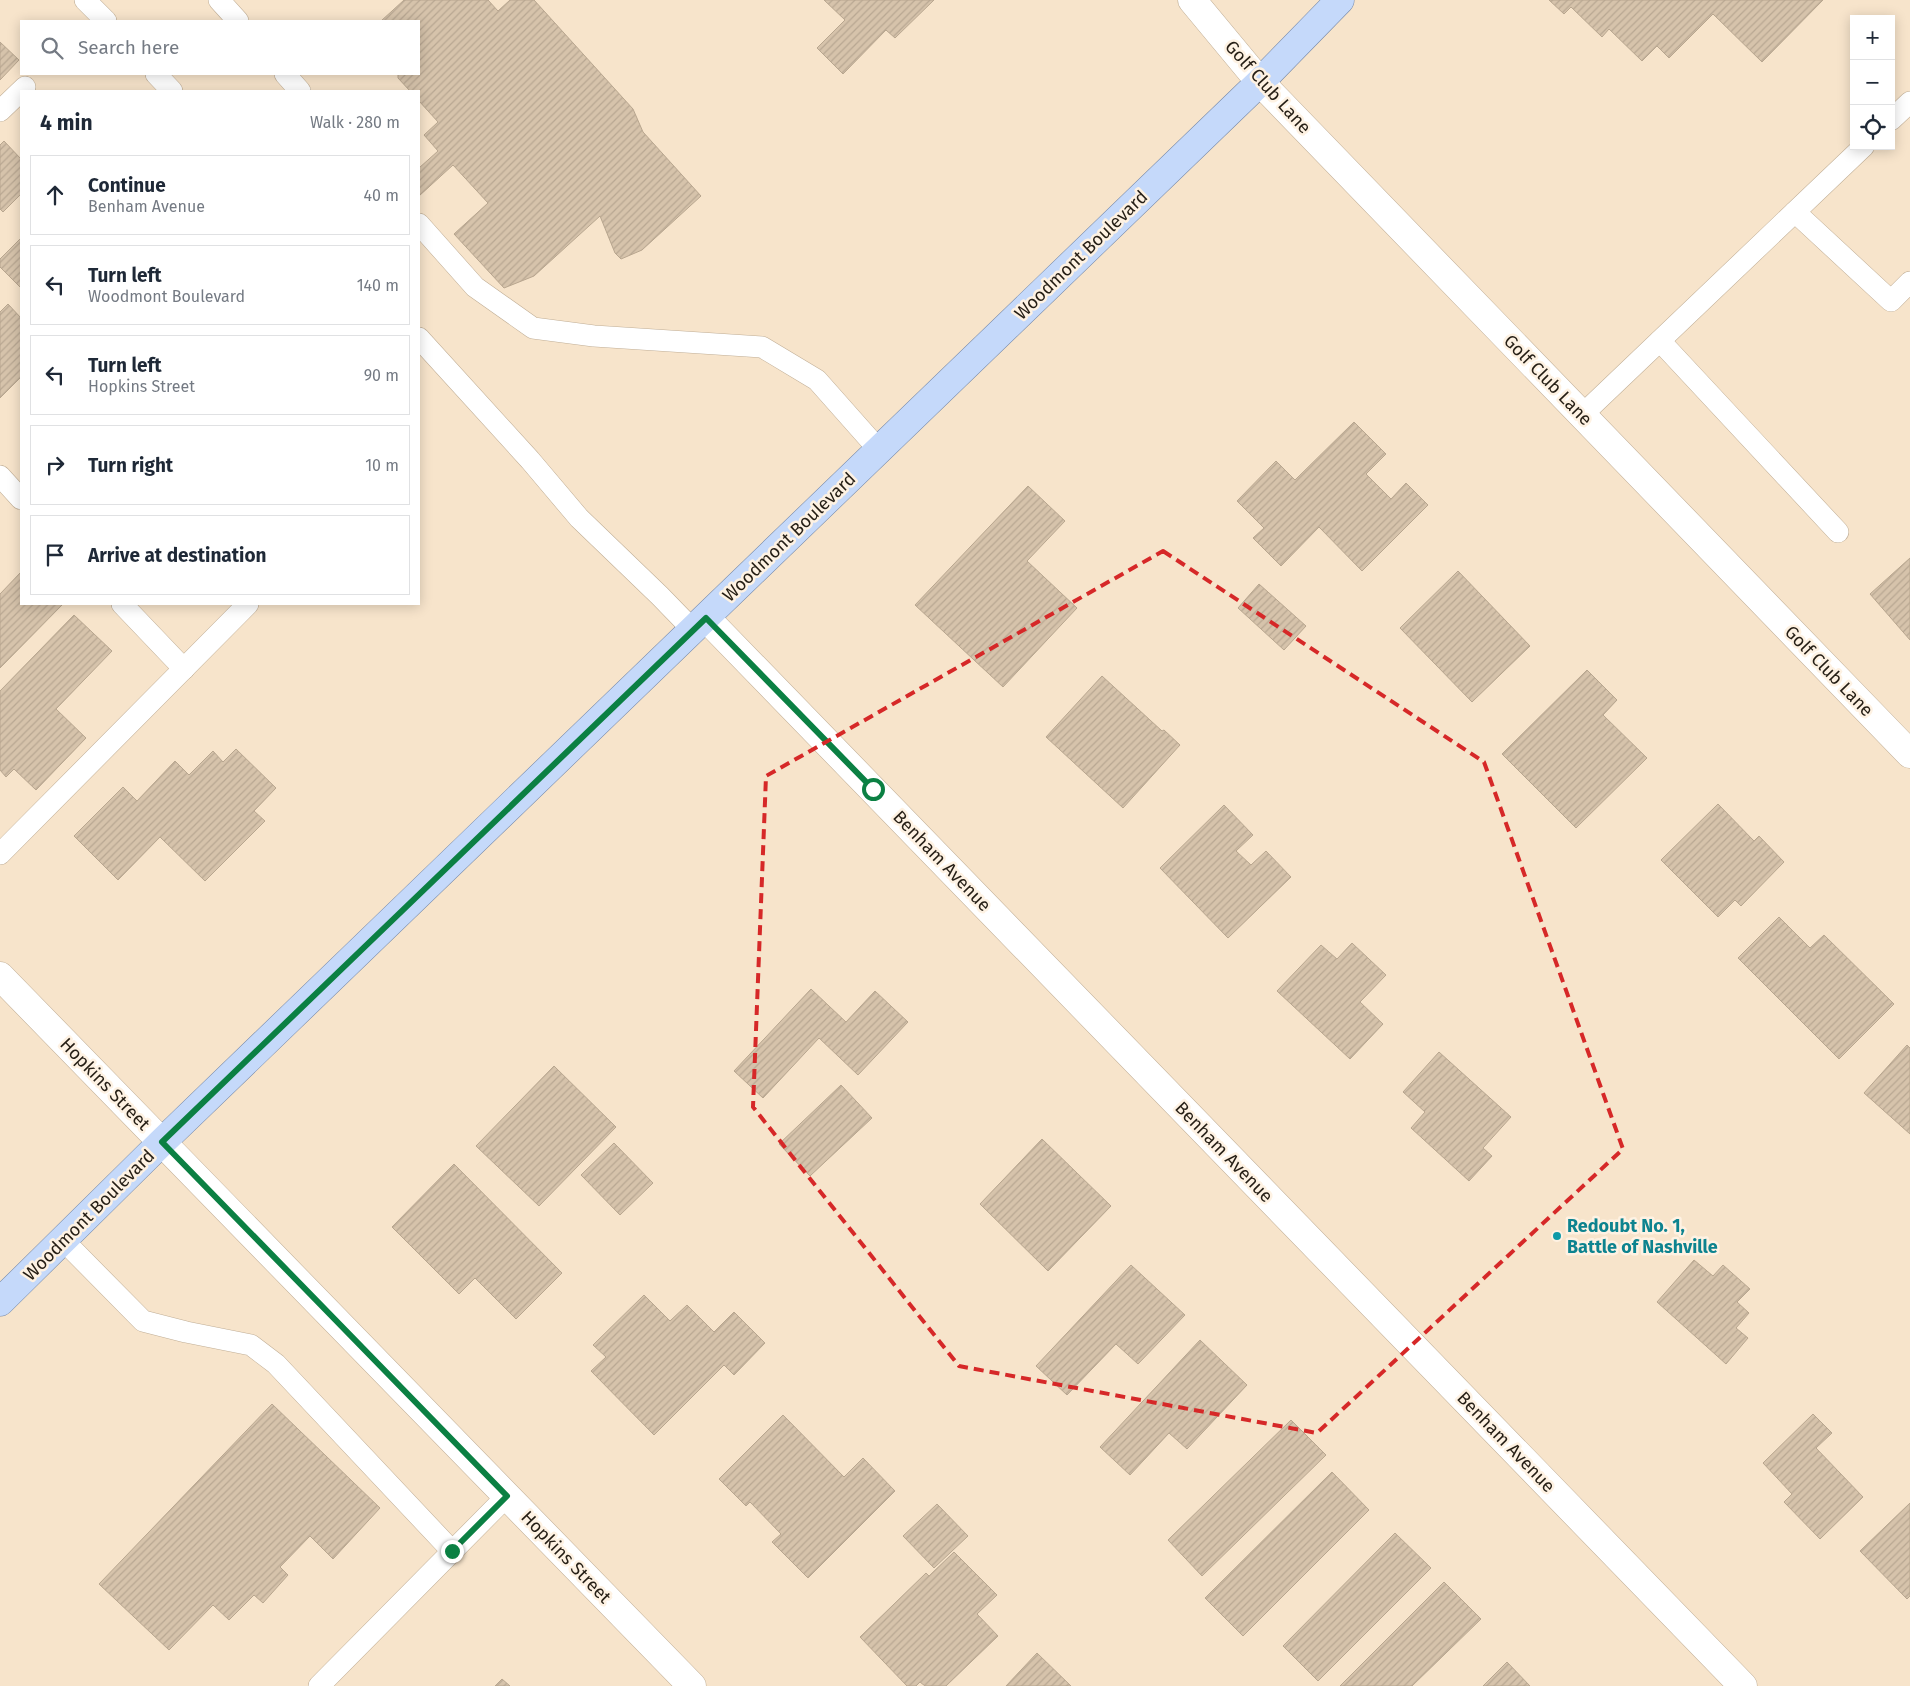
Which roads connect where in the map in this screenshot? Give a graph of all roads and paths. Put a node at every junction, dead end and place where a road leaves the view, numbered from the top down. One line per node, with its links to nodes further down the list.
1 (85, 0): 5 (lane)
2 (219, 0): 6 (lane)
3 (1192, 0): 9 (street, Golf Club Lane)
4 (1340, 0): 9 (main road, Woodmont Boulevard)
5 (105, 20)
6 (237, 20)
7 (157, 75): 12 (lane)
8 (285, 75): 13 (lane)
9 (1260, 82): 24 (street, Golf Club Lane); 25 (main road, Woodmont Boulevard)
10 (25, 87): 11 (lane)
11 (22, 90)
12 (171, 90)
13 (299, 90)
14 (20, 92): 16 (lane)
15 (1910, 102): 17 (lane)
16 (0, 111)
17 (1895, 116)
18 (1860, 150): 19 (lane)
19 (1794, 212): 21 (lane); 23 (lane)
20 (420, 225): 25 (lane)
21 (1910, 282)
22 (420, 339): 31 (lane)
23 (1660, 341): 24 (lane); 28 (lane)
24 (1582, 415): 33 (street, Golf Club Lane)
25 (879, 450): 31 (main road, Woodmont Boulevard)
26 (0, 476): 27 (lane)
27 (20, 498)
28 (1838, 532)
29 (123, 605): 32 (lane)
30 (247, 605): 32 (lane)
31 (699, 624): 36 (main road, Woodmont Boulevard); 43 (street, Benham Avenue)
32 (184, 669): 34 (lane)
33 (1910, 754)
34 (0, 854)
35 (0, 976): 36 (street, Hopkins Street)
36 (162, 1142): 37 (main road, Woodmont Boulevard); 39 (street, Hopkins Street)
37 (63, 1240): 38 (main road, Woodmont Boulevard); 40 (lane)
38 (0, 1302)
39 (507, 1496): 40 (lane); 42 (street, Hopkins Street)
40 (452, 1551): 41 (lane)
41 (319, 1686)
42 (692, 1686)
43 (1743, 1686)

